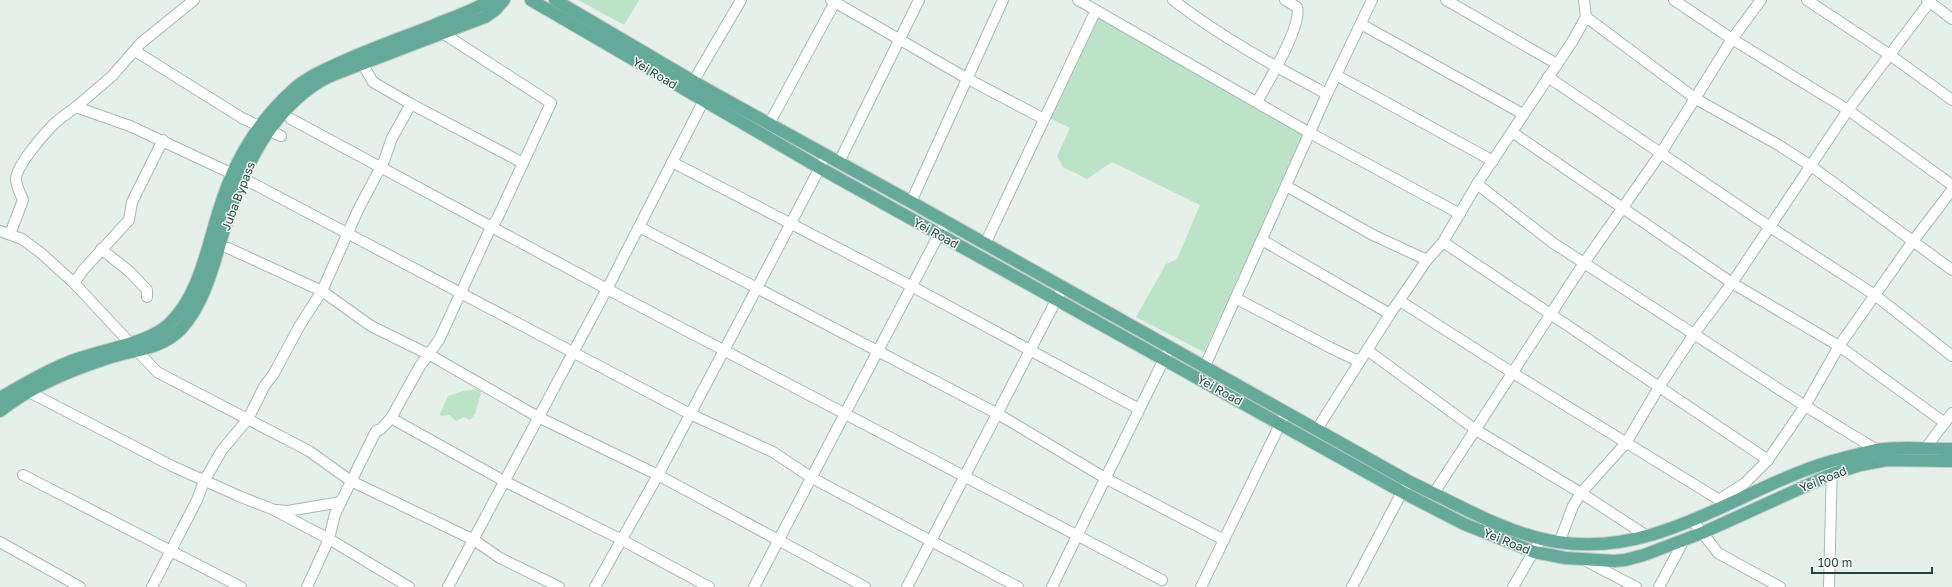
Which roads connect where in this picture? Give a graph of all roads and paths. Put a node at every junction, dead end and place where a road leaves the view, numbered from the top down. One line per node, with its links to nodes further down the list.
1 (194, 0): 27 (street)
2 (491, 0): 61 (main road, Juba Bypass)
3 (504, 0): 105 (main road, Juba Bypass)
4 (531, 0): 39 (main road, Yei Road)
5 (555, 0): 35 (main road, Yei Road)
6 (741, 0): 35 (street)
7 (919, 0): 25 (street)
8 (1003, 0): 34 (street)
9 (1078, 0): 20 (street)
10 (1173, 0): 31 (street)
11 (1285, 0): 31 (street)
12 (1372, 0): 23 (street)
13 (1446, 0): 29 (street)
14 (1584, 0): 21 (street)
15 (1674, 0): 26 (street)
16 (1761, 0): 26 (street)
17 (1807, 0): 28 (street)
18 (833, 1): 25 (street); 47 (street)
19 (1930, 1): 22 (street); 28 (street)
20 (1096, 10): 40 (street); 46 (street)
21 (1586, 17): 29 (street); 37 (street)
22 (1952, 19)
23 (1361, 24): 32 (street); 44 (street)
24 (444, 34): 57 (street)
25 (900, 39): 34 (street); 56 (street)
26 (1732, 39): 37 (street); 43 (street)
27 (135, 51): 42 (street); 50 (street)
28 (1890, 55): 38 (street); 43 (street)
29 (1557, 64): 33 (street)
30 (362, 65): 41 (street)
31 (1275, 67): 36 (street); 40 (street)
32 (1336, 75): 36 (street); 54 (street)
33 (1548, 77): 44 (street); 52 (street)
34 (968, 79): 46 (street); 66 (street)
35 (693, 82): 47 (main road, Yei Road)
36 (1327, 94): 49 (street)
37 (1696, 99): 52 (street); 58 (street)
38 (1952, 100)
39 (703, 102): 55 (street); 60 (main road, Yei Road)
40 (1257, 102): 49 (street)
41 (411, 104): 57 (street); 59 (street)
42 (76, 107): 51 (street); 75 (street)
43 (1848, 110): 58 (street); 63 (street)
44 (1523, 114): 48 (street)
45 (291, 119): 59 (street)
46 (1044, 119): 81 (street)
47 (769, 124): 53 (main road, Yei Road)
48 (1512, 132): 54 (street); 67 (street)
49 (1310, 133): 64 (street); 68 (street)
50 (281, 136)
51 (163, 140): 61 (street); 83 (street)
52 (1661, 153): 67 (street); 73 (street)
53 (826, 156): 56 (main road, Yei Road); 60 (street)
54 (1493, 161): 62 (street)
55 (672, 162): 70 (street); 72 (street)
56 (839, 162): 66 (main road, Yei Road)
57 (523, 163): 71 (street)
58 (1811, 166): 73 (street); 79 (street)
59 (380, 168): 71 (street); 76 (street)
60 (820, 168): 70 (street); 77 (main road, Yei Road)
61 (233, 173): 76 (street); 119 (main road, Juba Bypass)
62 (1476, 184): 68 (street); 85 (street)
63 (1952, 185)
64 (1286, 186): 78 (street); 84 (street)
65 (1952, 190): 79 (street)
66 (912, 202): 69 (main road, Yei Road)
67 (1622, 207): 85 (street); 88 (street)
68 (1460, 214): 80 (street)
69 (946, 221): 77 (street); 81 (main road, Yei Road)
70 (791, 224): 89 (street); 91 (street)
71 (491, 227): 92 (street); 94 (street)
72 (639, 227): 91 (street); 92 (street)
73 (1770, 227): 88 (street); 95 (street)
74 (0, 231): 75 (street)
75 (10, 234): 87 (street)
76 (348, 234): 93 (street); 94 (street)
77 (939, 235): 89 (street); 98 (main road, Yei Road)
78 (1262, 240): 97 (street); 100 (street)
79 (1913, 240): 86 (street); 95 (street)
80 (1442, 242): 84 (street); 101 (street)
81 (985, 244): 90 (main road, Yei Road)
82 (228, 248): 93 (street)
83 (101, 250): 87 (street); 96 (street)
84 (1426, 260): 99 (street)
85 (1584, 263): 101 (street); 102 (street)
86 (1952, 270)
87 (74, 283): 105 (street)
88 (1732, 283): 102 (street); 103 (street)
89 (913, 287): 109 (street); 110 (street)
90 (1063, 287): 98 (street); 104 (main road, Yei Road)
91 (758, 288): 106 (street); 110 (street)
92 (607, 289): 106 (street); 108 (street)
93 (322, 291): 111 (street); 130 (street)
94 (460, 292): 108 (street); 111 (street)
95 (1875, 295): 103 (street); 112 (street)
96 (147, 297)
97 (1237, 298): 114 (street); 115 (street)
98 (1056, 300): 109 (street); 113 (main road, Yei Road)
99 (1400, 301): 100 (street); 116 (street)
100 (1390, 314): 107 (street)
101 (1551, 314): 116 (street); 117 (street)
102 (1694, 334): 117 (street); 120 (street)
103 (1839, 346): 120 (street); 131 (street)
104 (1170, 347): 113 (street); 115 (main road, Yei Road)
105 (137, 350): 122 (main road, Juba Bypass); 130 (street)
106 (724, 350): 125 (street); 126 (street)
107 (1367, 350): 114 (street); 134 (street)
108 (573, 351): 125 (street); 128 (street)
109 (1030, 351): 121 (street); 127 (street)
110 (878, 352): 126 (street); 127 (street)
111 (430, 355): 128 (street); 129 (street)
112 (1952, 356)
113 (1164, 359): 121 (street); 132 (main road, Yei Road)
114 (1360, 360): 133 (street)
115 (1205, 366): 123 (main road, Yei Road)
116 (1513, 373): 134 (street); 135 (street)
117 (1659, 387): 135 (street); 139 (street)
118 (31, 393): 147 (street)
119 (0, 398)
120 (1805, 406): 138 (street); 139 (street)
121 (1139, 409): 146 (street)
122 (0, 411)
123 (1286, 412): 132 (street); 133 (main road, Yei Road)
124 (1952, 413): 131 (street)
125 (690, 414): 143 (street); 144 (street)
126 (845, 414): 144 (street); 145 (street)
127 (998, 414): 145 (street); 146 (street)
128 (538, 417): 143 (street); 148 (street)
129 (391, 418): 148 (street); 149 (street)
130 (248, 419): 147 (street); 149 (street)
131 (1946, 422): 136 (street)
132 (1280, 423): 151 (main road, Yei Road); 166 (street)
133 (1317, 429): 150 (main road, Yei Road)
134 (1476, 430): 152 (street); 153 (street)
135 (1626, 442): 153 (street); 155 (street)
136 (1925, 449): 137 (main road, Yei Road); 138 (main road, Yei Road)
137 (1952, 449)
138 (1877, 450): 141 (main road, Yei Road)
139 (1768, 460): 155 (street)
140 (1952, 461): 141 (main road, Yei Road)
141 (1832, 468): 155 (main road, Yei Road); 158 (main road, Yei Road); 195 (street)
142 (23, 475): 171 (street)
143 (658, 475): 163 (street); 164 (street)
144 (812, 478): 164 (street); 165 (street)
145 (965, 478): 160 (street); 165 (street)
146 (1105, 478): 160 (street); 166 (street)
147 (204, 481): 156 (street); 171 (street)
148 (504, 481): 162 (street); 163 (street)
149 (351, 482): 154 (street); 162 (street)
150 (1410, 482): 151 (street); 152 (main road, Yei Road)
151 (1402, 492): 172 (main road, Yei Road); 190 (street)
152 (1434, 493): 167 (main road, Yei Road)
153 (1581, 493): 159 (street); 170 (street)
154 (341, 502): 156 (street); 161 (street)
155 (1723, 502): 157 (main road, Yei Road)
156 (272, 509): 161 (street)
157 (1693, 521): 158 (street); 159 (main road, Yei Road)
158 (1702, 533): 168 (main road, Yei Road); 194 (street)
159 (1647, 536): 170 (main road, Yei Road)
160 (1076, 537): 174 (street); 188 (street)
161 (329, 539): 178 (street); 179 (street)
162 (474, 540): 180 (street); 181 (street)
163 (622, 540): 182 (street); 183 (street)
164 (779, 540): 184 (street); 185 (street)
165 (932, 540): 186 (street); 187 (street)
166 (1224, 540): 189 (street)
167 (1541, 540): 170 (main road, Yei Road); 172 (street)
168 (1684, 540): 173 (main road, Yei Road); 193 (street)
169 (0, 542): 175 (street)
170 (1559, 543)
171 (170, 551): 176 (street); 177 (street)
172 (1534, 552): 173 (main road, Yei Road); 191 (street)
173 (1584, 560): 192 (street)
174 (1162, 580)
175 (80, 587)
176 (152, 587)
177 (241, 587)
178 (307, 587)
179 (409, 587)
180 (448, 587)
181 (559, 587)
182 (595, 587)
183 (709, 587)
184 (754, 587)
185 (865, 587)
186 (907, 587)
187 (1018, 587)
188 (1052, 587)
189 (1201, 587)
190 (1352, 587)
191 (1513, 587)
192 (1636, 587)
193 (1659, 587)
194 (1780, 587)
195 (1829, 587)

